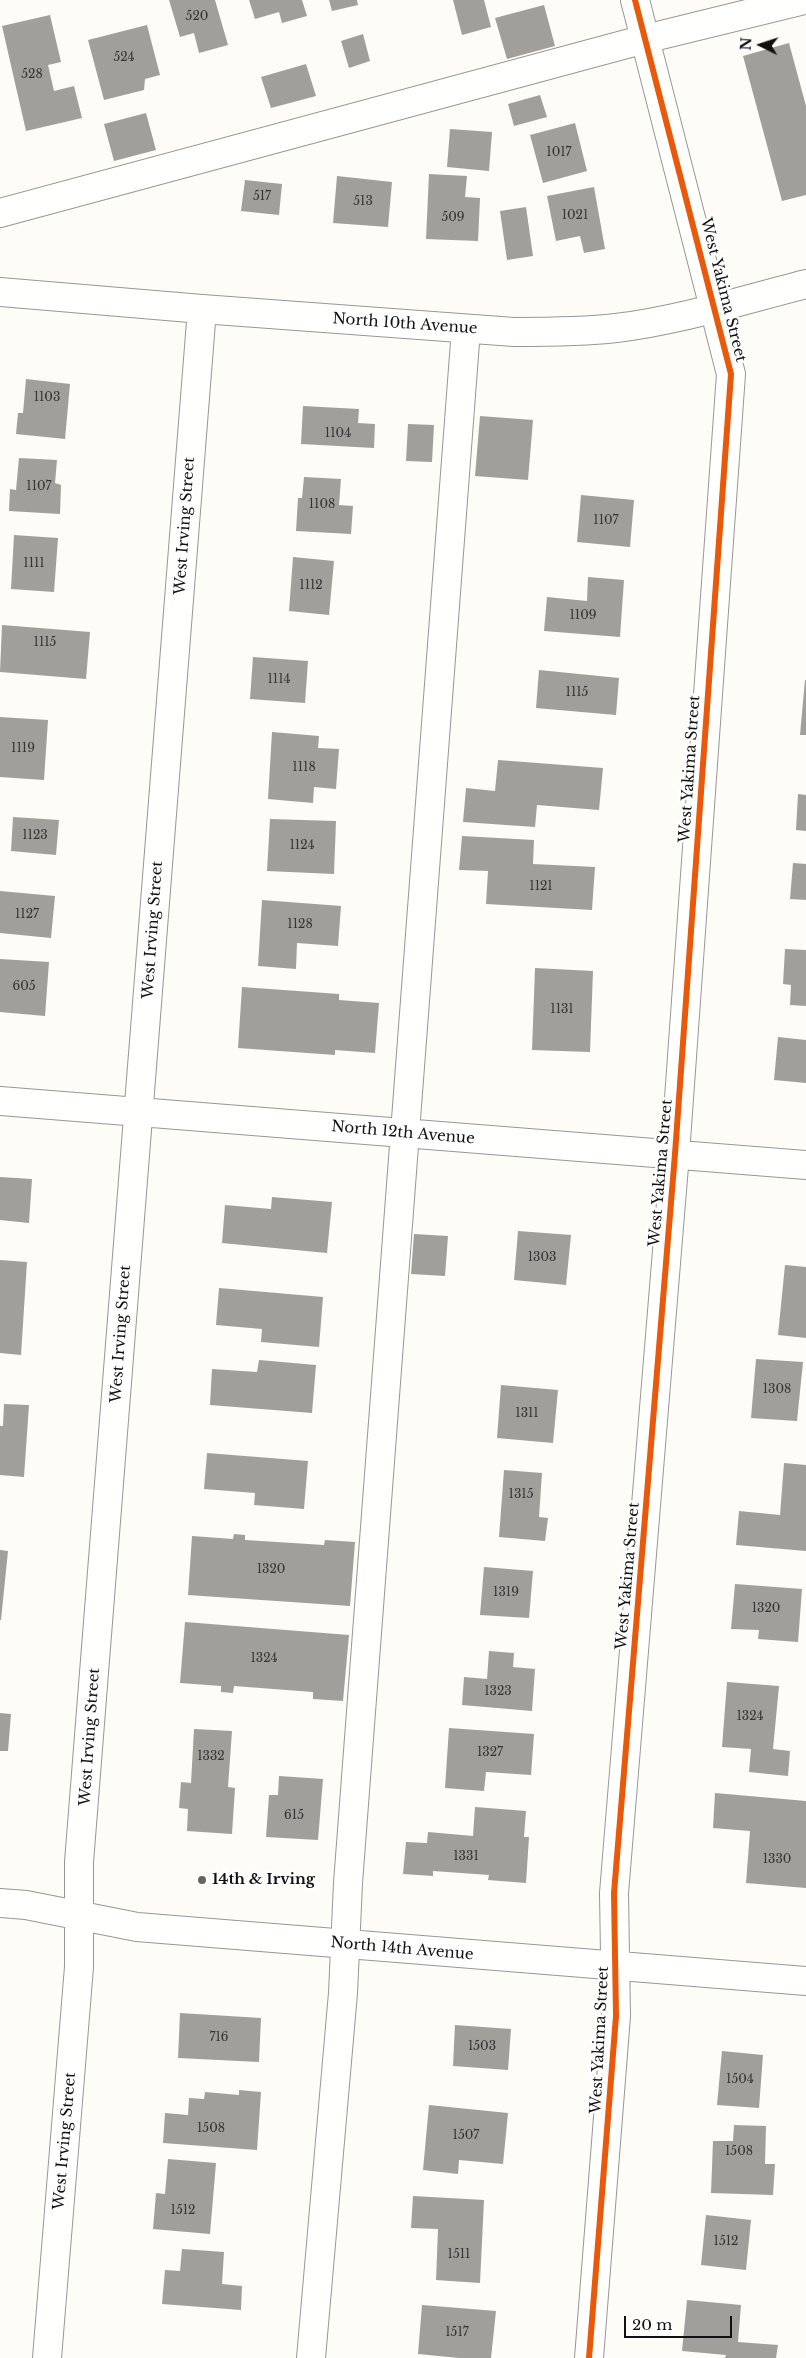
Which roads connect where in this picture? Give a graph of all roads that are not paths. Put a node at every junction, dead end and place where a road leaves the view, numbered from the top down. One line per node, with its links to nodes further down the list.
1 (635, 0): 3 (street, West Yakima Street)
2 (804, 0): 3 (street)
3 (645, 39): 4 (street); 7 (street, West Yakima Street)
4 (0, 213)
5 (806, 284): 7 (street, North 10th Avenue)
6 (0, 292): 8 (street, North 10th Avenue)
7 (716, 308): 9 (street, North 10th Avenue); 13 (street, West Yakima Street)
8 (202, 309): 9 (street, North 10th Avenue); 11 (street, West Irving Street)
9 (466, 329): 12 (street)
10 (0, 1101): 11 (street, North 12th Avenue)
11 (138, 1112): 12 (street, North 12th Avenue); 16 (street, West Irving Street)
12 (405, 1133): 13 (street, North 12th Avenue); 17 (street)
13 (676, 1154): 14 (street, North 12th Avenue); 18 (street, West Yakima Street)
14 (806, 1165)
15 (0, 1903): 16 (street, North 14th Avenue)
16 (80, 1916): 17 (street, North 14th Avenue); 20 (street, West Irving Street)
17 (346, 1944): 18 (street, North 14th Avenue); 21 (street)
18 (617, 1966): 19 (street, North 14th Avenue); 22 (street, West Yakima Street)
19 (806, 1982)
20 (47, 2358)
21 (311, 2358)
22 (589, 2358)

